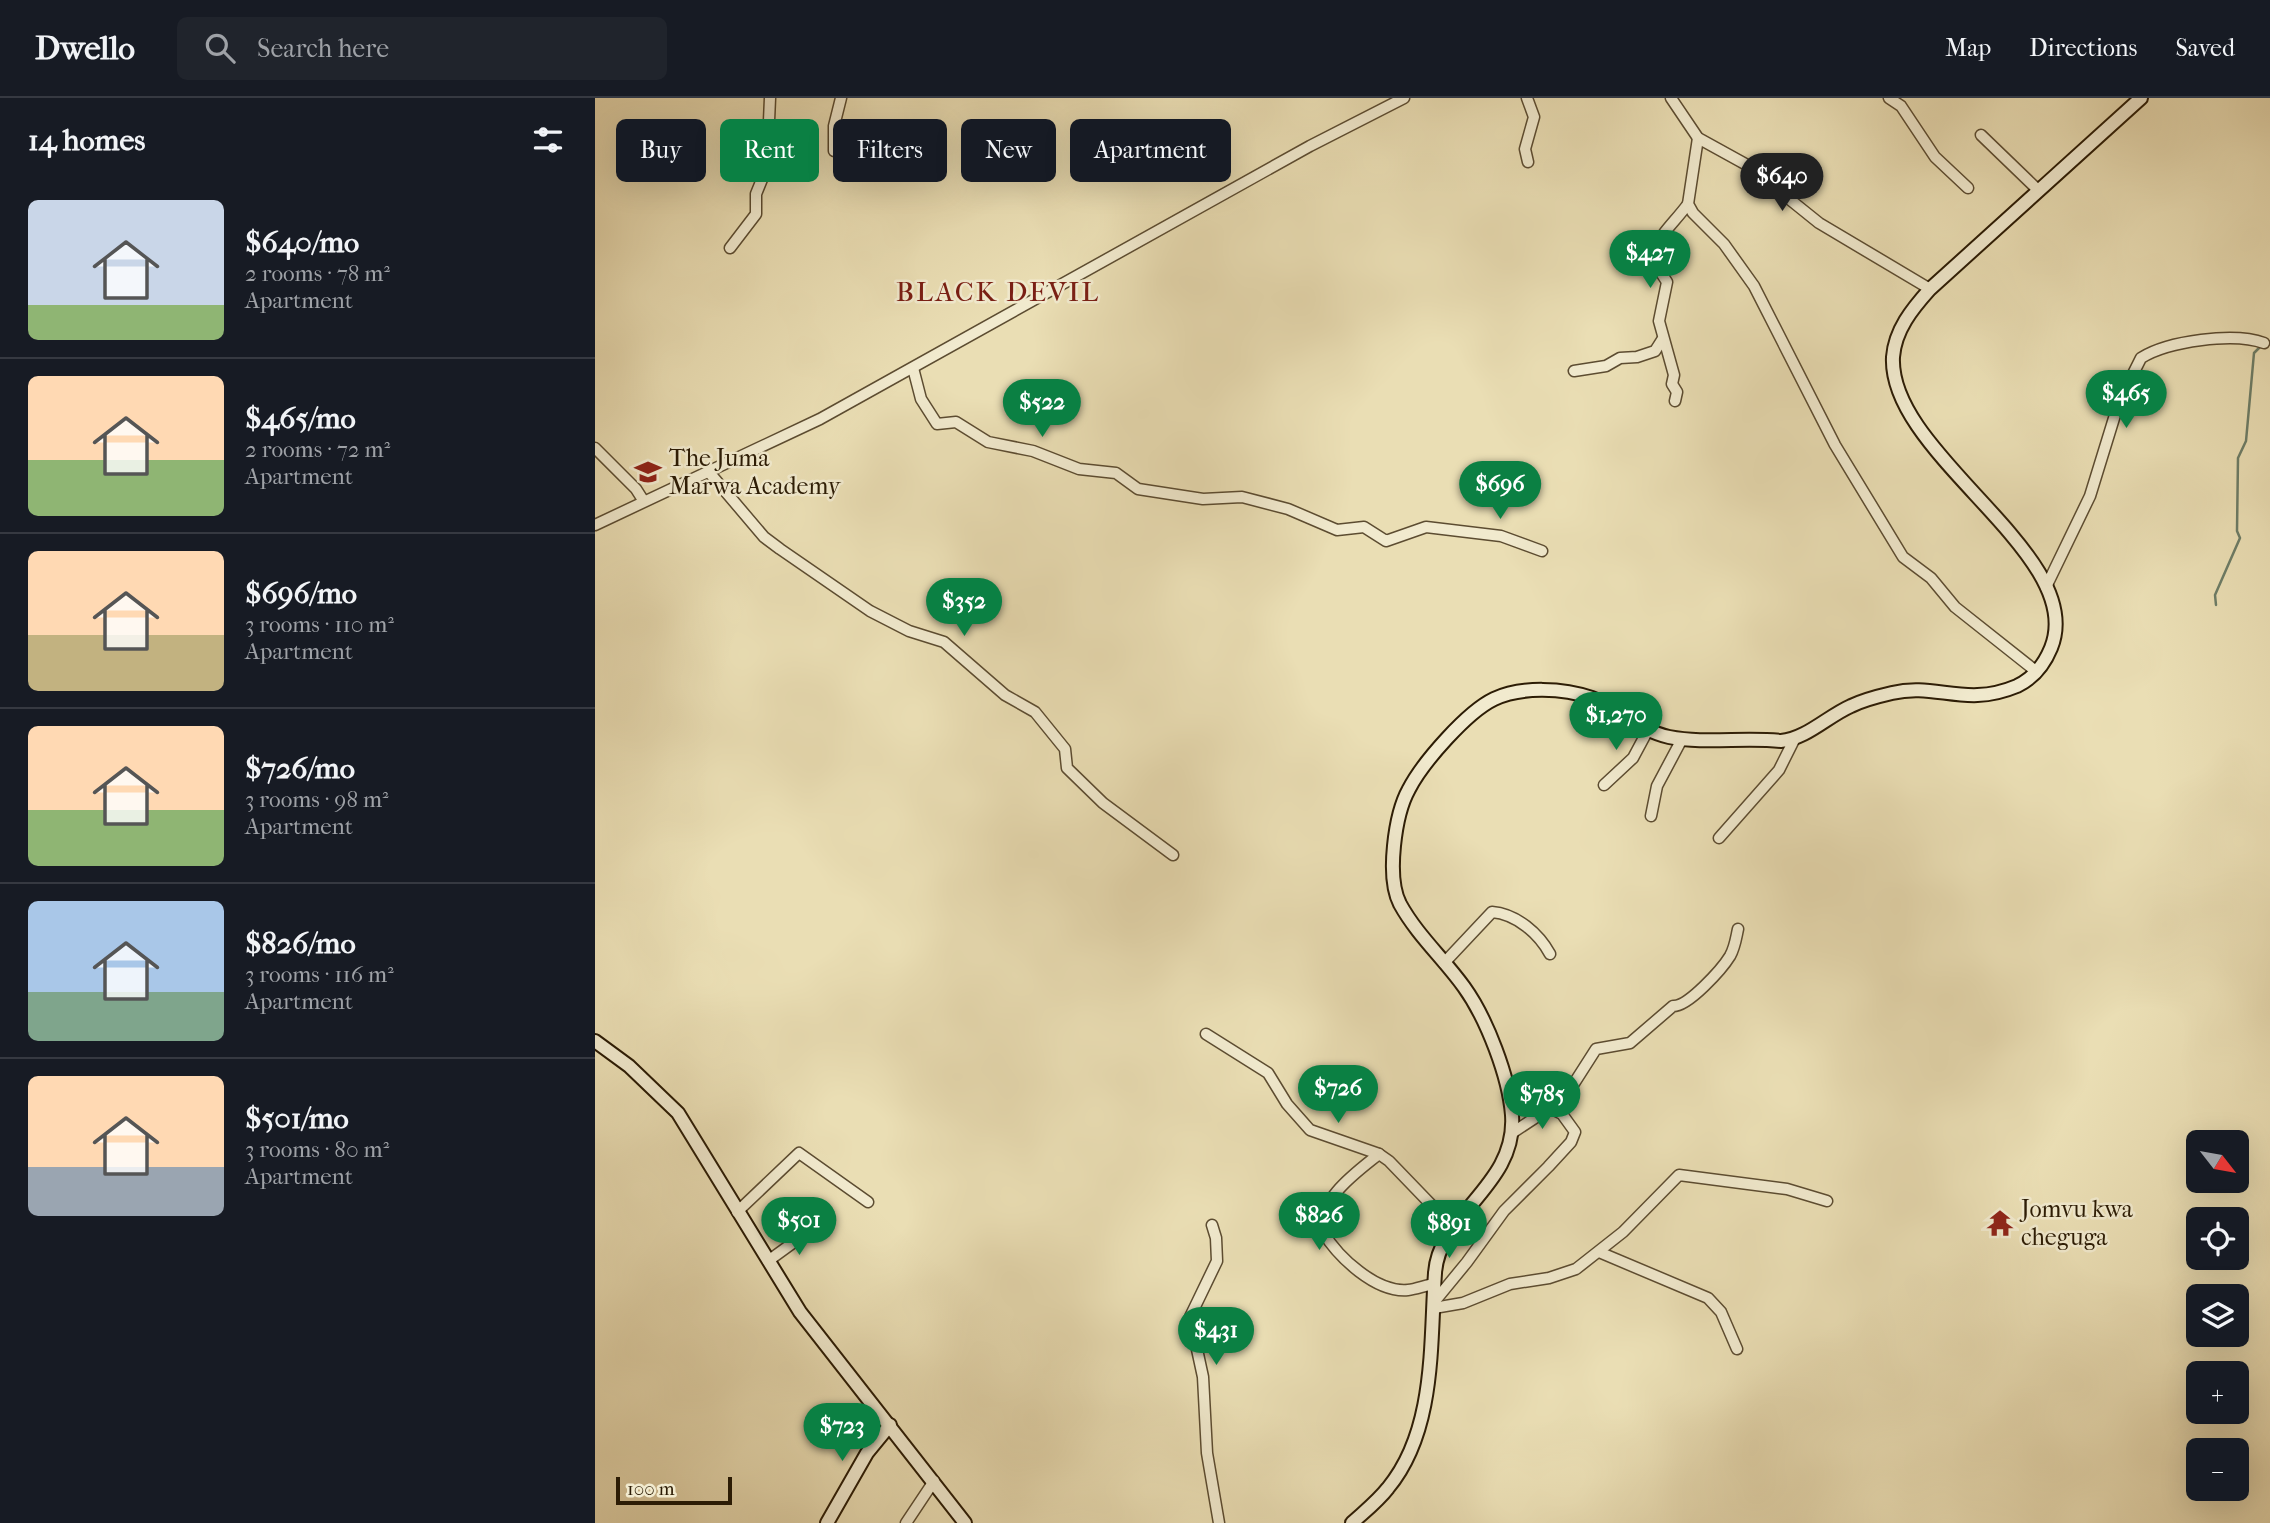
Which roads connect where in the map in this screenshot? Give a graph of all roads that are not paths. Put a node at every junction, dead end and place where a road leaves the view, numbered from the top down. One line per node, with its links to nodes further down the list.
1 (770, 98): 15 (street)
2 (841, 98): 8 (street)
3 (1404, 98): 19 (street)
4 (1527, 98): 11 (street)
5 (1671, 98): 10 (street)
6 (1889, 98): 12 (street)
7 (2141, 98): 13 (main road)
8 (836, 119)
9 (1981, 135): 13 (street)
10 (1698, 138): 14 (street); 16 (street)
11 (1528, 162)
12 (1968, 188)
13 (2038, 190): 16 (main road)
14 (1688, 204): 17 (street); 28 (street)
15 (730, 248)
16 (1930, 289): 27 (main road)
17 (1662, 340): 20 (street); 21 (street)
18 (2264, 343): 27 (street)
19 (913, 368): 23 (street); 26 (street)
20 (1574, 371)
21 (1675, 401)
22 (595, 448): 24 (street)
23 (708, 471): 24 (street); 35 (street)
24 (643, 500): 25 (street)
25 (595, 525)
26 (1542, 551)
27 (2046, 587): 28 (main road)
28 (2037, 672): 31 (main road)
29 (1648, 730): 30 (main road); 32 (street); 38 (main road)
30 (1682, 738): 31 (main road); 33 (street)
31 (1795, 738): 34 (street)
32 (1604, 785)
33 (1651, 816)
34 (1719, 838)
35 (1173, 855)
36 (1738, 929): 41 (street)
37 (1550, 954): 38 (street)
38 (1444, 962): 42 (main road)
39 (1206, 1034): 43 (street)
40 (595, 1041): 46 (main road)
41 (1557, 1110): 42 (street); 50 (street)
42 (1512, 1133): 49 (main road)
43 (1379, 1154): 49 (street); 53 (street)
44 (1827, 1200): 51 (street)
45 (868, 1202): 46 (street)
46 (737, 1212): 52 (main road)
47 (1212, 1225): 61 (street)
48 (812, 1229): 52 (street)
49 (1450, 1236): 50 (street); 53 (main road)
50 (1485, 1236): 54 (street)
51 (1599, 1252): 54 (street); 55 (street)
52 (768, 1261): 56 (main road)
53 (1435, 1284): 54 (main road)
54 (1434, 1305): 62 (main road)
55 (1737, 1349)
56 (890, 1425): 57 (main road); 58 (main road)
57 (934, 1481): 59 (street); 60 (main road)
58 (827, 1523)
59 (906, 1523)
60 (965, 1523)
61 (1219, 1523)
62 (1352, 1523)

